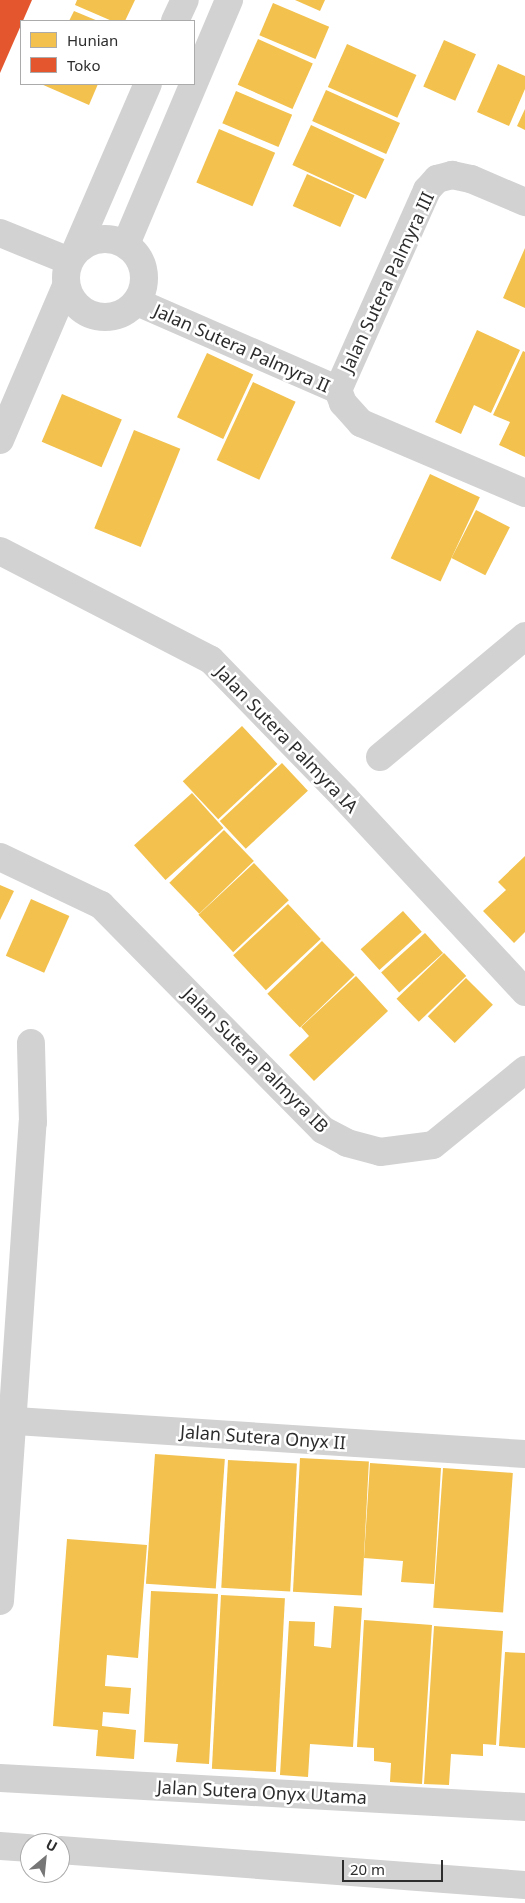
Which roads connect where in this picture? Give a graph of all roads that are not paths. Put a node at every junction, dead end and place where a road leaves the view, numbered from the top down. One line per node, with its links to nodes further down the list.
1 (185, 0): 3 (street)
2 (230, 0): 4 (street)
3 (175, 20)
4 (195, 82)
5 (148, 85): 10 (street)
6 (194, 85): 9 (street)
7 (525, 202): 12 (street, Jalan Sutera Palmyra III)
8 (0, 232): 10 (street)
9 (126, 244): 10 (street); 11 (street)
10 (70, 265): 11 (street); 13 (street)
11 (137, 302): 12 (street, Jalan Sutera Palmyra II)
12 (338, 390): 14 (street, Jalan Sutera Palmyra II)
13 (0, 440)
14 (525, 493)
15 (0, 551): 19 (street, Jalan Sutera Palmyra IA)
16 (525, 636): 17 (street)
17 (380, 758)
18 (0, 857): 21 (street, Jalan Sutera Palmyra IB)
19 (525, 992)
20 (31, 1043): 22 (street)
21 (525, 1070)
22 (6, 1420): 23 (street, Jalan Sutera Onyx II); 24 (street)
23 (525, 1454)
24 (0, 1601)
25 (0, 1778): 26 (street, Jalan Sutera Onyx Utama)
26 (525, 1806)
27 (0, 1846): 28 (street)
28 (20, 1847)
29 (70, 1851): 30 (street)
30 (525, 1885)

